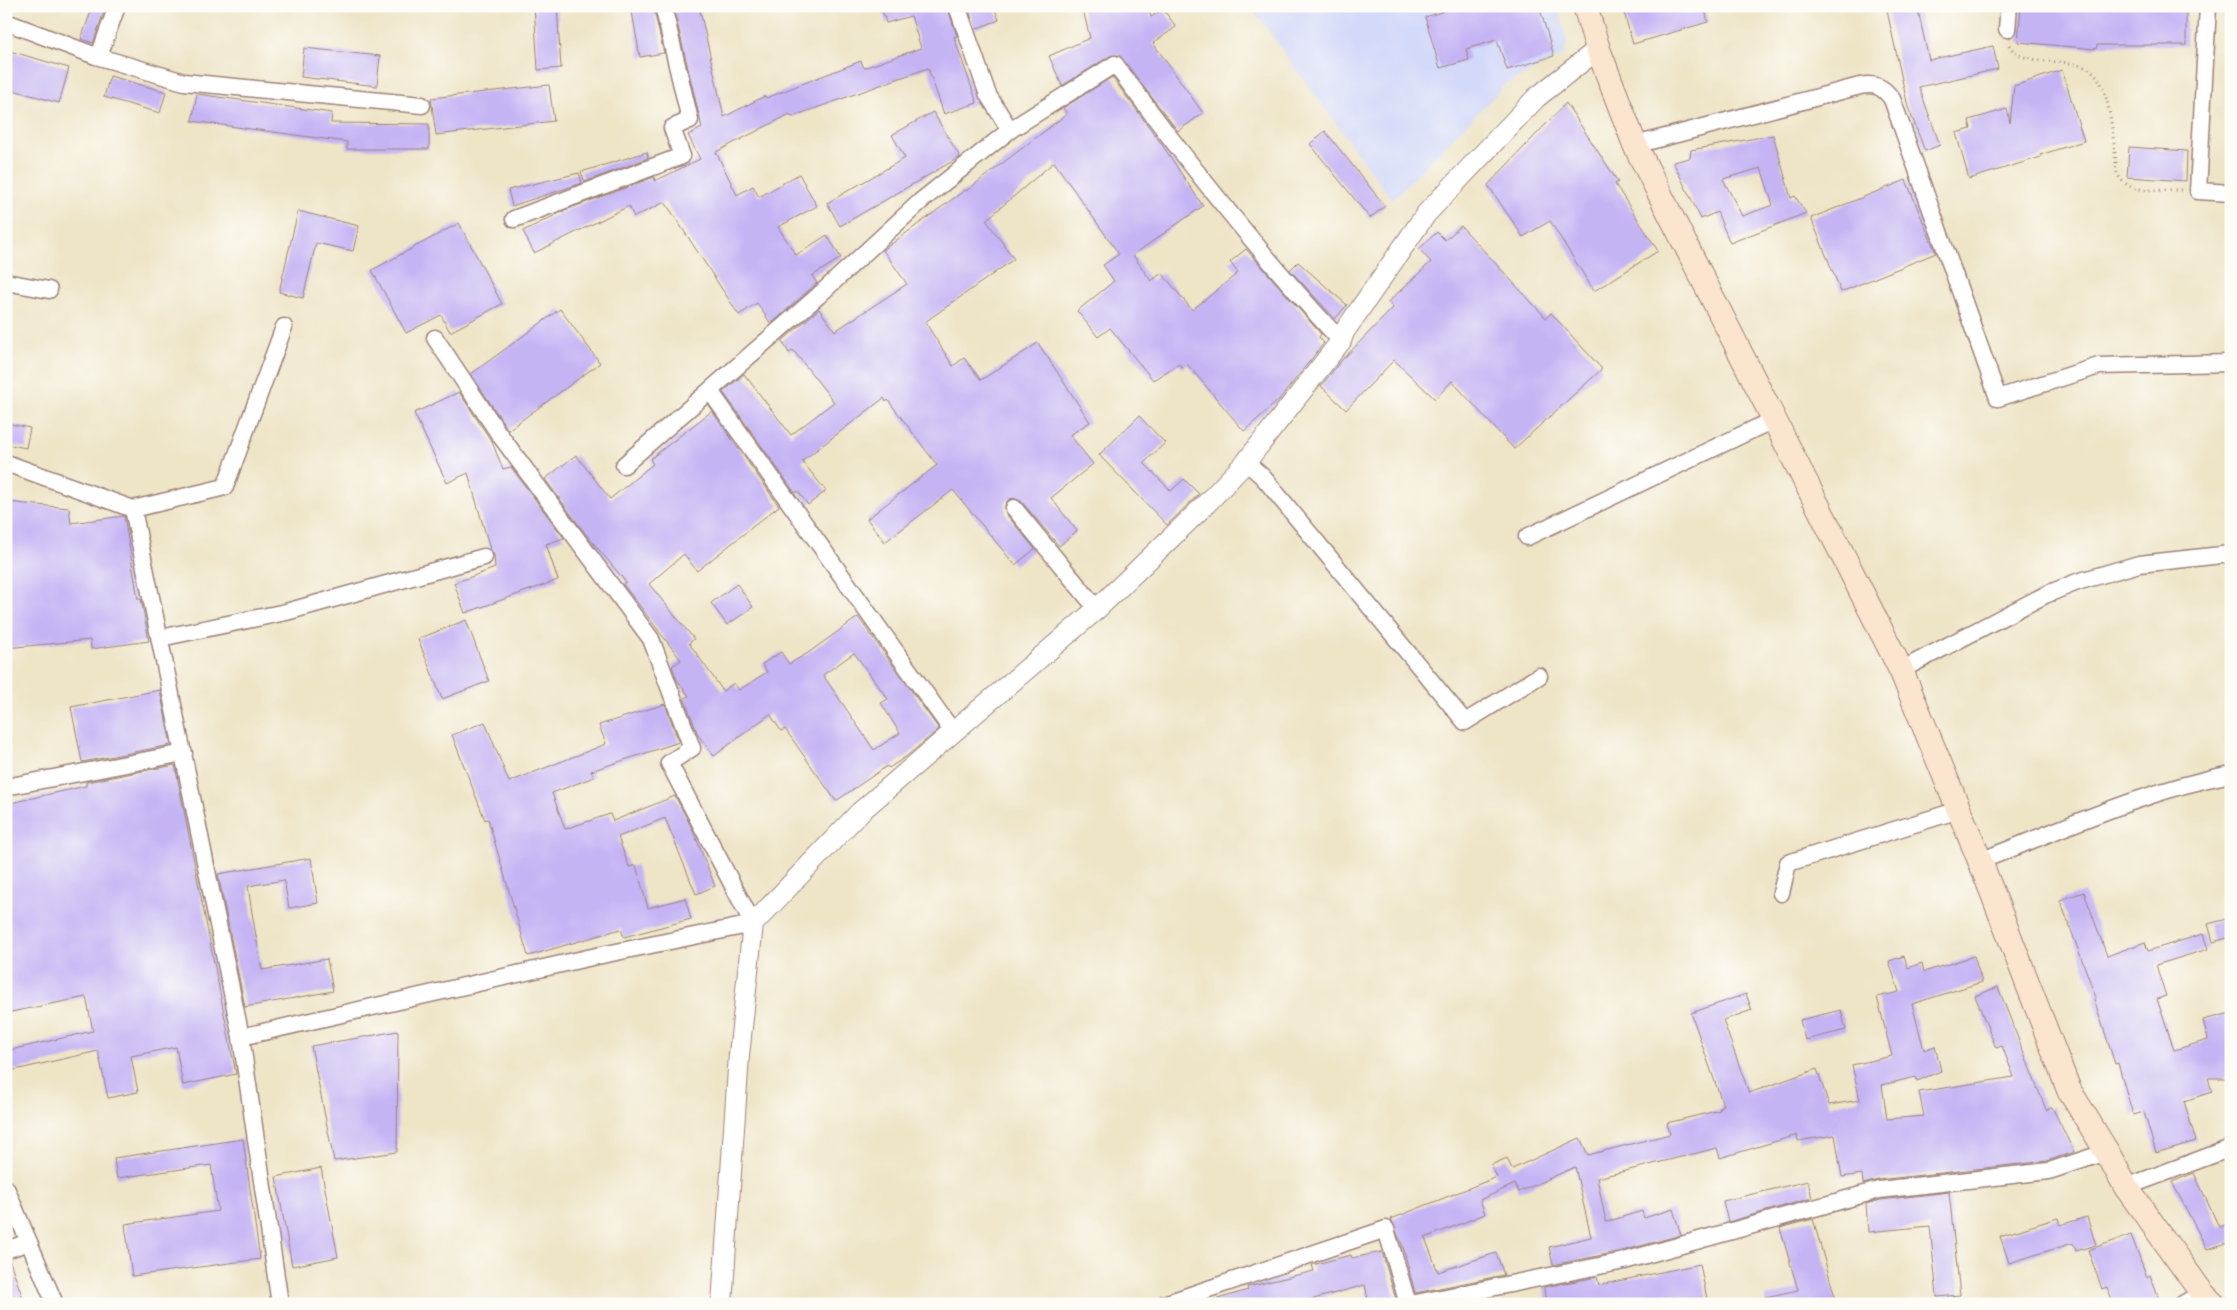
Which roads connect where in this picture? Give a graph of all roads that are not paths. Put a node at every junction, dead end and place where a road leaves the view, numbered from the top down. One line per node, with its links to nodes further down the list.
1 (117, 6): 10 (street)
2 (662, 6): 15 (street)
3 (957, 6): 12 (street)
4 (1585, 6): 9 (main road)
5 (2008, 6): 8 (street)
6 (2208, 6): 14 (street)
7 (6, 22): 10 (street)
8 (2007, 29)
9 (1598, 49): 13 (main road); 20 (street)
10 (99, 56): 11 (street)
11 (422, 105)
12 (1010, 130): 20 (street); 22 (street)
13 (1635, 145): 21 (street); 23 (main road)
14 (2231, 193)
15 (514, 219)
16 (6, 282): 17 (street)
17 (49, 290)
18 (284, 327): 28 (street)
19 (435, 338): 43 (street)
20 (1342, 341): 24 (street)
21 (2231, 363)
22 (710, 391): 26 (street); 36 (street)
23 (1773, 420): 29 (street); 34 (main road)
24 (1246, 462): 32 (street); 35 (street)
25 (6, 463): 28 (street)
26 (624, 465)
27 (1014, 508): 32 (street)
28 (133, 509): 33 (street)
29 (1527, 537)
30 (2231, 554): 34 (street)
31 (484, 557): 33 (street)
32 (1097, 609): 36 (street)
33 (160, 638): 37 (street)
34 (1901, 670): 40 (main road)
35 (1539, 676)
36 (953, 732): 43 (street)
37 (184, 753): 39 (street); 44 (street)
38 (2231, 774): 41 (street)
39 (6, 786)
40 (1959, 810): 41 (main road); 42 (street)
41 (1980, 861): 46 (main road)
42 (1781, 893)
43 (753, 924): 44 (street); 54 (street)
44 (241, 1037): 53 (street)
45 (2231, 1148): 47 (street)
46 (2107, 1152): 47 (main road); 56 (street)
47 (2126, 1187): 51 (main road)
48 (6, 1188): 49 (street)
49 (30, 1242): 50 (street); 52 (street)
50 (6, 1250)
51 (2199, 1300)
52 (55, 1304)
53 (280, 1304)
54 (722, 1304)
55 (1164, 1304): 56 (street)
56 (1409, 1304)

